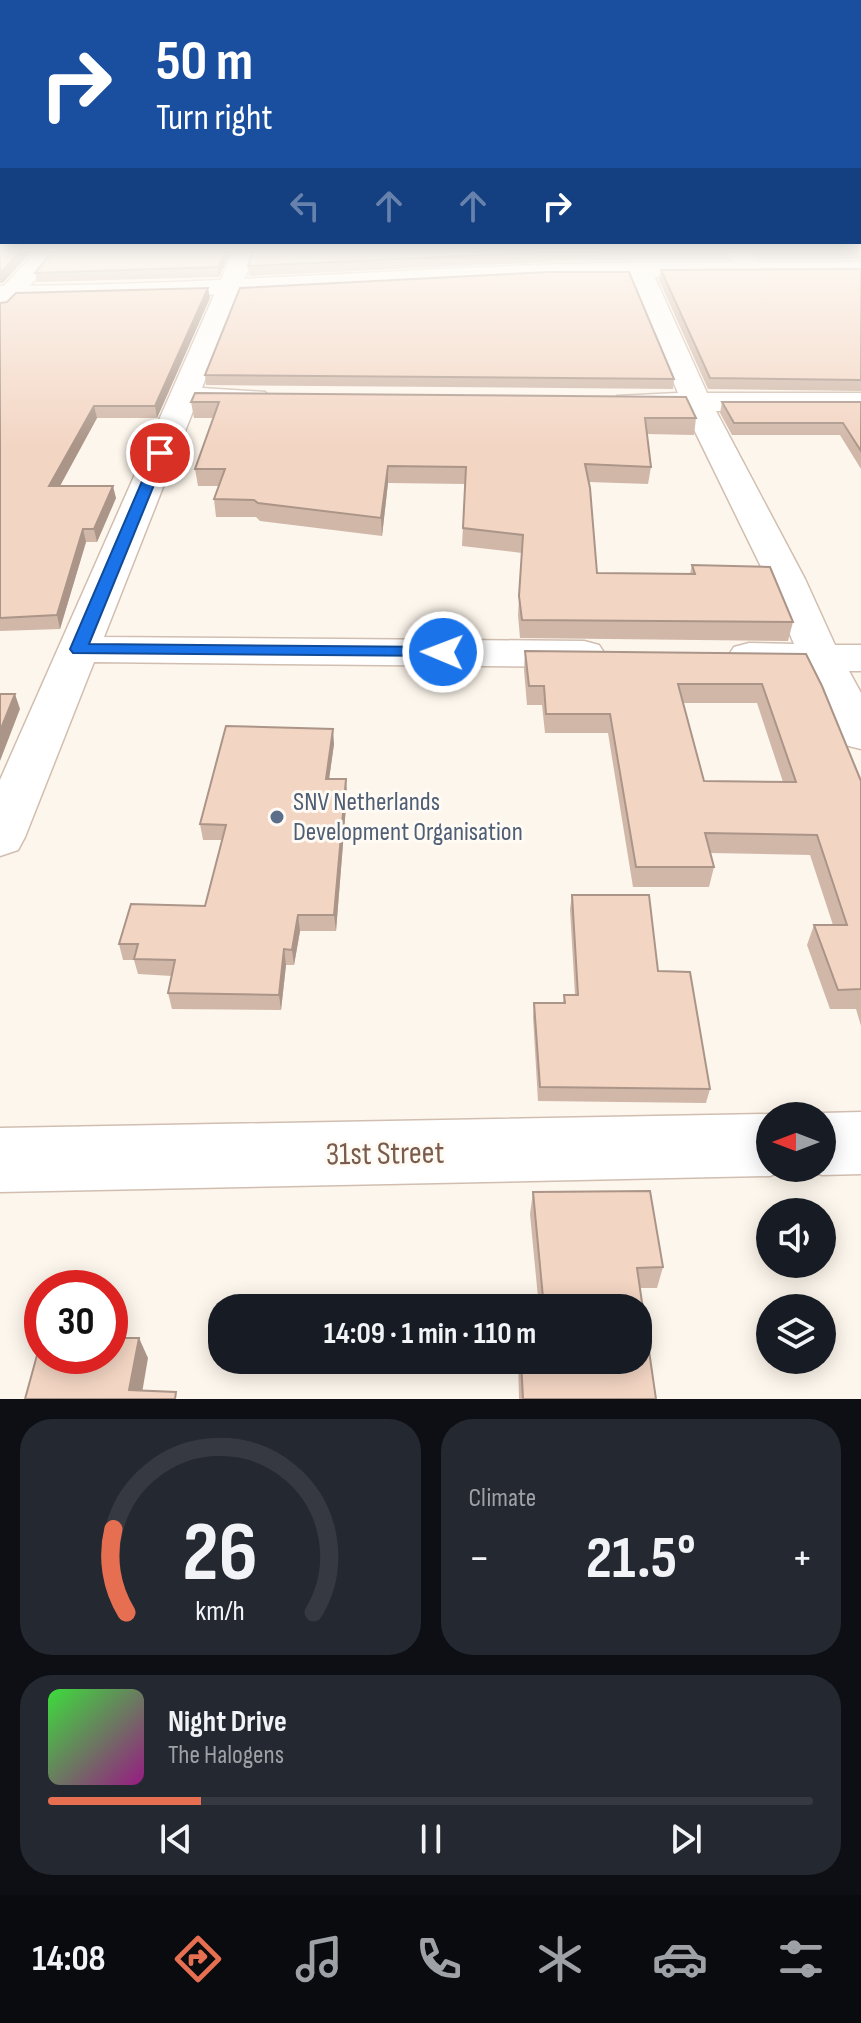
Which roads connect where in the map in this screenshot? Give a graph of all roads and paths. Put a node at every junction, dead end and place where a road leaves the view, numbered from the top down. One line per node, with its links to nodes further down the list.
1 (218, 315): 3 (street)
2 (659, 315): 6 (street)
3 (184, 397): 4 (street); 8 (street)
4 (279, 398)
5 (605, 402): 6 (street)
6 (696, 402): 7 (street); 11 (street)
7 (861, 402)
8 (79, 649): 9 (street); 14 (street)
9 (616, 654)
10 (710, 655): 11 (street)
11 (820, 657): 12 (street); 13 (street)
12 (861, 658)
13 (861, 734)
14 (0, 837)
15 (861, 1143): 16 (street)
16 (836, 1144)
17 (756, 1145): 18 (street, 31st Street)
18 (0, 1160)

